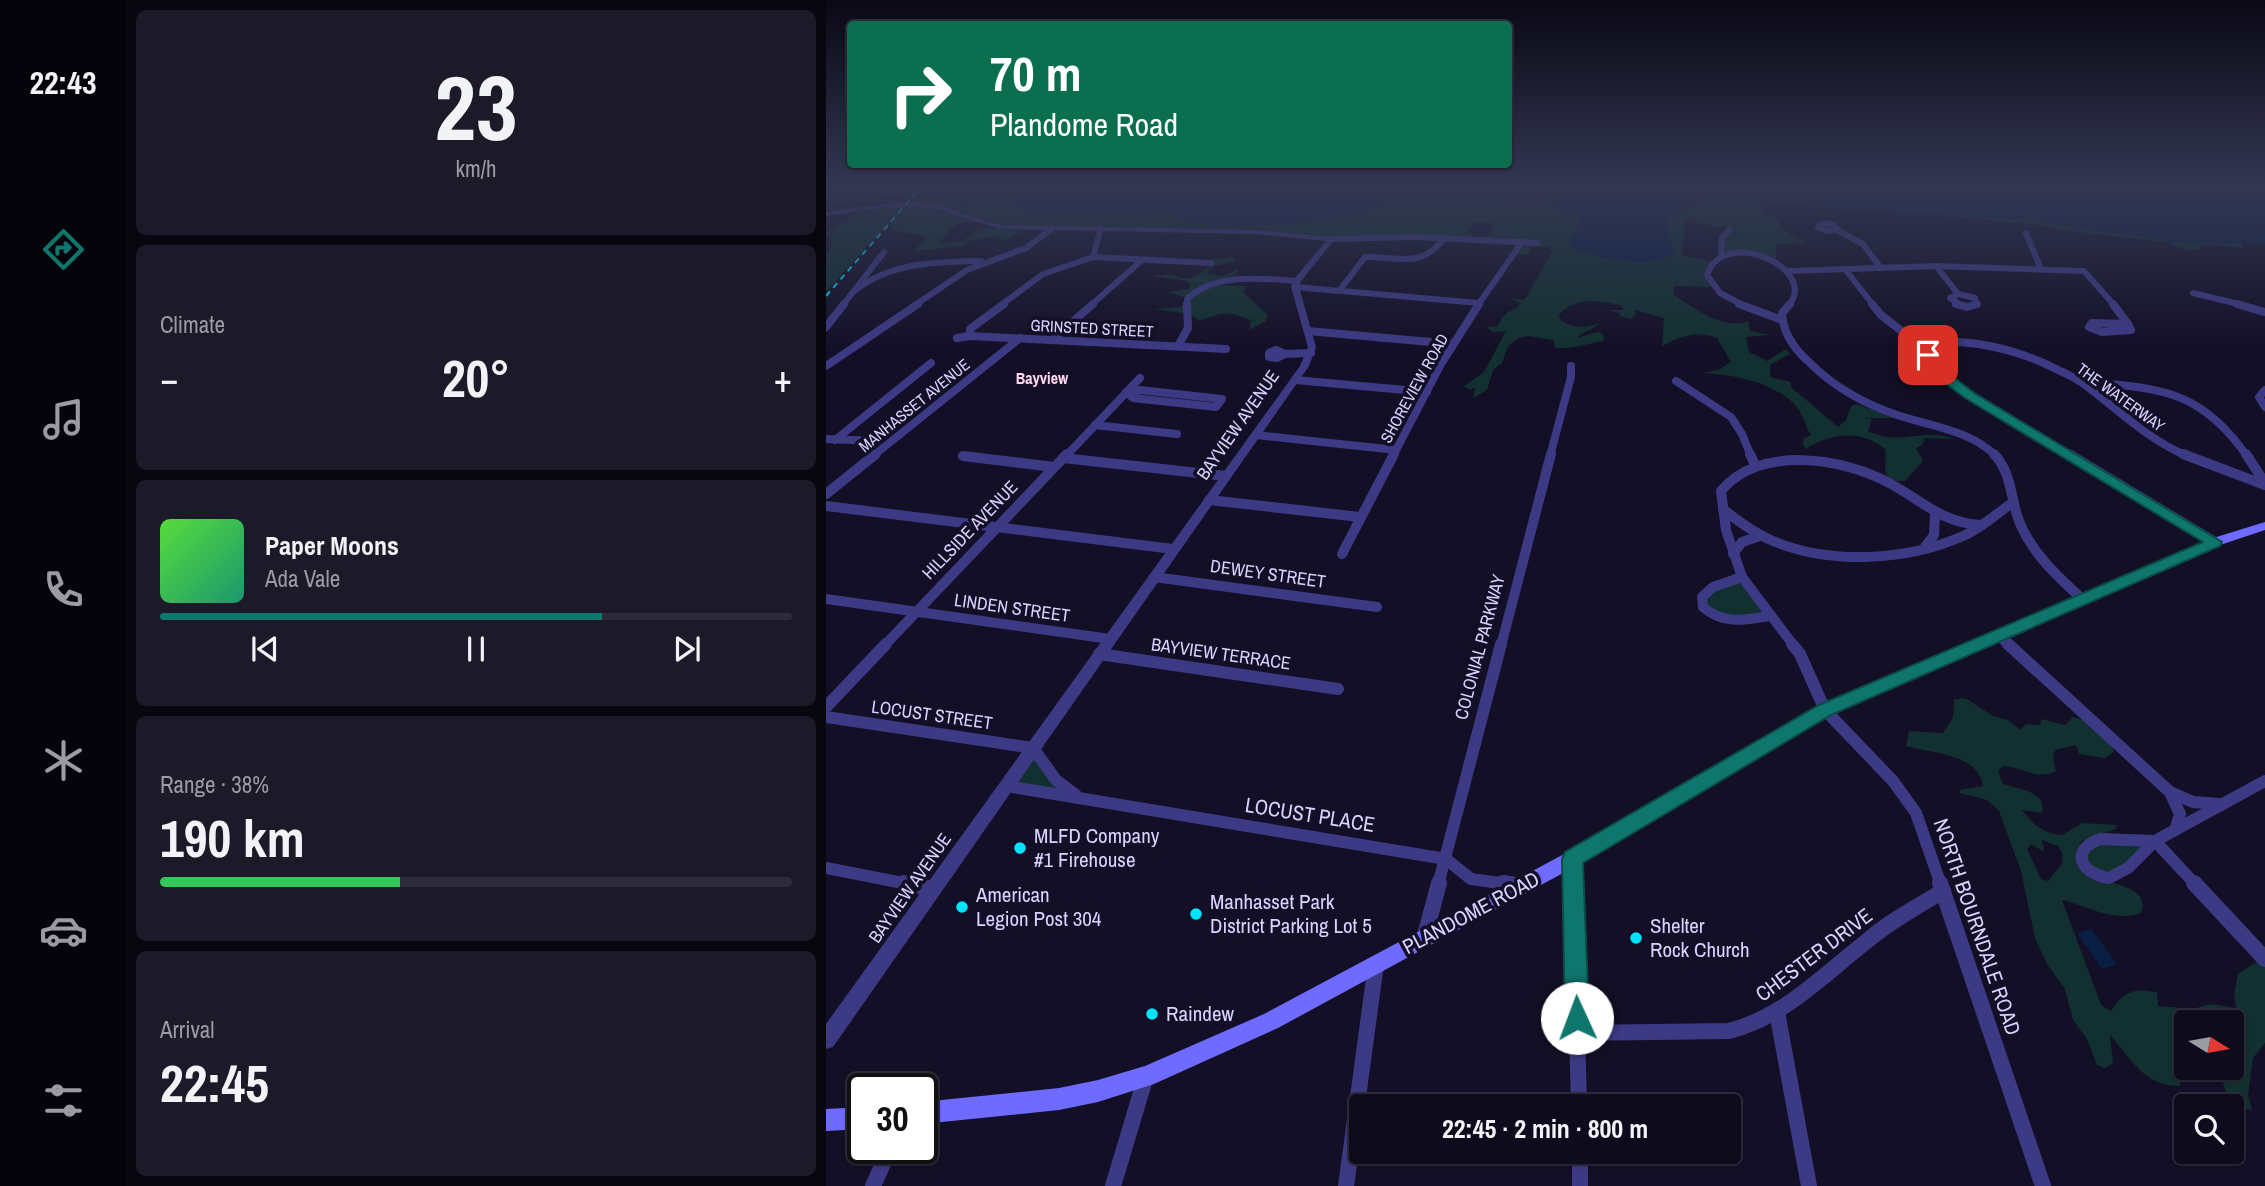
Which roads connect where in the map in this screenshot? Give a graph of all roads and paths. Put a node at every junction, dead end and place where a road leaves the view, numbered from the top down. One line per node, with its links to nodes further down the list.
1 (1037, 240): 14 (street)
2 (1098, 240): 13 (street)
3 (1330, 240): 24 (street)
4 (1443, 240): 25 (street)
5 (1497, 240): 9 (street)
6 (1722, 240): 12 (street)
7 (1860, 240): 18 (street)
8 (2029, 240): 21 (street)
9 (1522, 242): 10 (street); 29 (street, SHOREVIEW ROAD)
10 (1537, 243)
11 (884, 252): 26 (street)
12 (1721, 254): 22 (street); 31 (street)
13 (1093, 257): 16 (street); 37 (street)
14 (991, 260): 15 (street); 23 (street)
15 (959, 261): 23 (street); 26 (street)
16 (1141, 261): 17 (street); 40 (street)
17 (1211, 263)
18 (1880, 267): 19 (street); 20 (street)
19 (1936, 267): 21 (street); 28 (street)
20 (1845, 269): 22 (street); 41 (street)
21 (2041, 269): 34 (street)
22 (1788, 271): 30 (street)
23 (963, 272): 48 (street)
24 (1296, 284): 25 (street); 36 (street); 43 (street)
25 (1339, 291): 29 (street)
26 (852, 292): 35 (street)
27 (2193, 293): 32 (street)
28 (1958, 294)
29 (1479, 303): 42 (street, SHOREVIEW ROAD)
30 (1786, 307): 31 (street); 33 (street)
31 (1755, 309): 33 (street)
32 (2265, 312)
33 (1782, 320): 72 (street)
34 (2128, 324): 34 (street)
35 (826, 327)
36 (1308, 331): 42 (street); 45 (street)
37 (970, 336): 38 (street, GRINSTED STREET); 39 (street, GRINSTED STREET)
38 (957, 338)
39 (1020, 338): 40 (street, GRINSTED STREET); 70 (street, MANHASSET AVENUE)
40 (1052, 340): 43 (street, GRINSTED STREET)
41 (1917, 343): 53 (street, THE WATERWAY); 81 (street)
42 (1453, 344): 56 (street, SHOREVIEW ROAD)
43 (1178, 346): 44 (street, GRINSTED STREET)
44 (1226, 349)
45 (1311, 353): 46 (street); 51 (street, BAYVIEW AVENUE)
46 (1285, 354)
47 (931, 363): 61 (street)
48 (826, 366)
49 (1571, 366): 108 (street, COLONIAL PARKWAY)
50 (1140, 378): 55 (street, HILLSIDE AVENUE)
51 (1295, 380): 56 (street); 60 (street, BAYVIEW AVENUE)
52 (1676, 381): 66 (street)
53 (2079, 381): 69 (street, THE WATERWAY); 69 (street)
54 (2265, 390): 57 (street)
55 (1126, 392): 55 (street); 58 (street, HILLSIDE AVENUE)
56 (1427, 392): 63 (street, SHOREVIEW ROAD)
57 (2265, 407)
58 (1095, 425): 59 (street); 65 (street, HILLSIDE AVENUE)
59 (1177, 434)
60 (1256, 435): 63 (street); 68 (street, BAYVIEW AVENUE)
61 (831, 440): 62 (street)
62 (879, 441)
63 (1396, 450): 76 (street, SHOREVIEW ROAD)
64 (963, 456): 67 (street)
65 (1063, 458): 67 (street, HILLSIDE AVENUE); 68 (street)
66 (1755, 465): 74 (street); 75 (street)
67 (1054, 467): 78 (street, HILLSIDE AVENUE)
68 (1226, 476): 71 (street, BAYVIEW AVENUE)
69 (2265, 484)
70 (826, 494)
71 (1209, 500): 76 (street); 83 (street, BAYVIEW AVENUE)
72 (2012, 503): 77 (street); 88 (street)
73 (826, 506): 78 (street)
74 (1721, 507): 80 (street); 85 (street, NORTH BOURNDALE ROAD)
75 (1935, 514): 77 (street); 82 (street)
76 (1360, 517): 84 (street, SHOREVIEW ROAD)
77 (1982, 525): 82 (street)
78 (997, 527): 83 (street); 91 (street, HILLSIDE AVENUE)
79 (2263, 528): 81 (main road, PLANDOME ROAD)
80 (1760, 536): 82 (street); 85 (street)
81 (2215, 542): 88 (main road, PLANDOME ROAD)
82 (1923, 548)
83 (1173, 549): 86 (street, BAYVIEW AVENUE)
84 (1342, 554)
85 (1733, 554): 87 (street, NORTH BOURNDALE ROAD)
86 (1154, 577): 90 (street, DEWEY STREET); 94 (street, BAYVIEW AVENUE)
87 (1742, 578): 92 (street, NORTH BOURNDALE ROAD); 92 (street)
88 (2081, 598): 93 (main road, PLANDOME ROAD)
89 (826, 599): 91 (street, LINDEN STREET)
90 (1377, 607)
91 (917, 611): 94 (street, LINDEN STREET); 97 (street, HILLSIDE AVENUE)
92 (1770, 616): 98 (street, NORTH BOURNDALE ROAD)
93 (1998, 635): 98 (main road, PLANDOME ROAD); 103 (street)
94 (1110, 639): 95 (street, BAYVIEW AVENUE)
95 (1099, 654): 96 (street, BAYVIEW TERRACE); 100 (street, BAYVIEW AVENUE)
96 (1338, 689)
97 (826, 707)
98 (1825, 710): 109 (main road, PLANDOME ROAD); 113 (street, NORTH BOURNDALE ROAD)
99 (826, 717): 100 (street, LOCUST STREET)
100 (1033, 748): 102 (street, BAYVIEW AVENUE); 104 (street, LOCUST PLACE)
101 (2265, 781): 105 (street)
102 (1006, 786): 104 (street, LOCUST PLACE); 112 (street, BAYVIEW AVENUE)
103 (2170, 792): 105 (street); 106 (street)
104 (1085, 799): 108 (street, LOCUST PLACE)
105 (2220, 804): 106 (street)
106 (2176, 828): 107 (street)
107 (2155, 841): 107 (street); 115 (street)
108 (1446, 859): 111 (street, LOCUST PLACE); 114 (street, COLONIAL PARKWAY)
109 (1572, 859): 111 (main road, PLANDOME ROAD); 118 (street)
110 (826, 867): 112 (street)
111 (1522, 886): 114 (main road, PLANDOME ROAD)
112 (933, 889): 119 (street, BAYVIEW AVENUE)
113 (1943, 891): 117 (street, CHESTER DRIVE); 132 (street, NORTH BOURNDALE ROAD)
114 (1423, 939): 116 (main road, PLANDOME ROAD)
115 (2265, 959)
116 (1376, 964): 120 (main road, PLANDOME ROAD); 129 (street)
117 (1777, 1012): 118 (street, CHESTER DRIVE); 131 (street)
118 (1577, 1032): 121 (street)
119 (826, 1040)
120 (1146, 1076): 122 (main road, PLANDOME ROAD); 128 (street)
121 (1579, 1094)
122 (938, 1111)
123 (847, 1119): 124 (main road)
124 (826, 1120)
125 (883, 1164): 127 (street)
126 (1580, 1164): 130 (street)
127 (873, 1186)
128 (1113, 1186)
129 (1346, 1186)
130 (1580, 1186)
131 (1809, 1186)
132 (2043, 1186)

